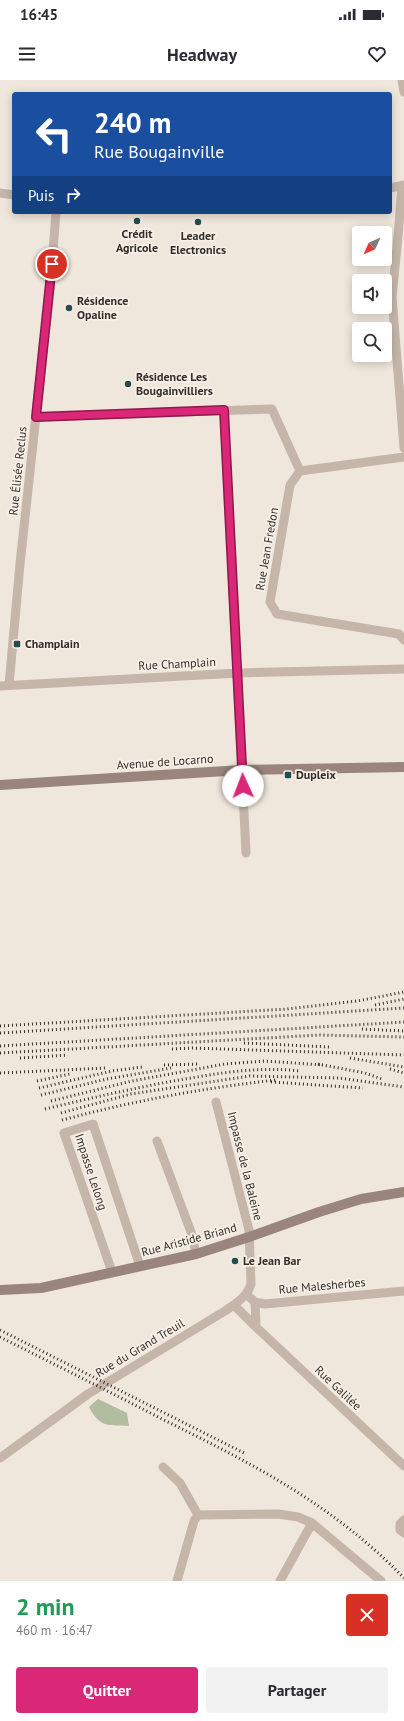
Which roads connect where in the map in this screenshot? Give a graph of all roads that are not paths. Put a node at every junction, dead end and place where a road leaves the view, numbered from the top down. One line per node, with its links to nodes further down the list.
1 (402, 80): 2 (street)
2 (404, 92)
3 (403, 186): 4 (street); 10 (street)
4 (392, 188)
5 (0, 194): 6 (street)
6 (12, 195)
7 (56, 214): 9 (street, Rue Élisée Reclus)
8 (224, 410): 9 (street); 12 (street); 15 (street)
9 (36, 417): 16 (street, Rue Élisée Reclus)
10 (404, 448)
11 (404, 457): 12 (street)
12 (300, 471): 13 (street, Rue Jean Fredon)
13 (402, 637)
14 (404, 669): 15 (street, Rue Champlain)
15 (238, 673): 16 (street, Rue Champlain); 18 (street)
16 (4, 685)
17 (404, 767): 18 (street, Avenue de Locarno)
18 (242, 770): 19 (street, Avenue de Locarno); 20 (street)
19 (0, 785)
20 (246, 854)
21 (216, 1102): 24 (street, Impasse de la Baleine)
22 (157, 1141): 25 (street)
23 (404, 1192): 24 (street, Rue Aristide Briand)
24 (249, 1237): 25 (street, Rue Aristide Briand); 30 (street)
25 (196, 1254): 26 (street, Rue Aristide Briand)
26 (140, 1266): 27 (street, Rue Aristide Briand); 27 (street, Impasse Lelong)
27 (112, 1272): 28 (street, Rue Aristide Briand)
28 (0, 1290)
29 (404, 1291): 31 (street, Rue Malesherbes)
30 (246, 1294): 31 (street); 32 (street, Rue du Grand Treuil)
31 (255, 1302): 33 (street)
32 (234, 1305): 33 (street, Rue Galilée); 34 (street, Rue du Grand Treuil)
33 (256, 1327): 35 (street, Rue Galilée)
34 (0, 1458)
35 (404, 1466)
36 (163, 1467): 37 (street)
37 (198, 1515): 39 (street); 41 (street)
38 (404, 1520): 40 (street)
39 (312, 1523): 42 (street); 43 (street)
40 (404, 1533)
41 (177, 1581)
42 (280, 1581)
43 (382, 1581)

